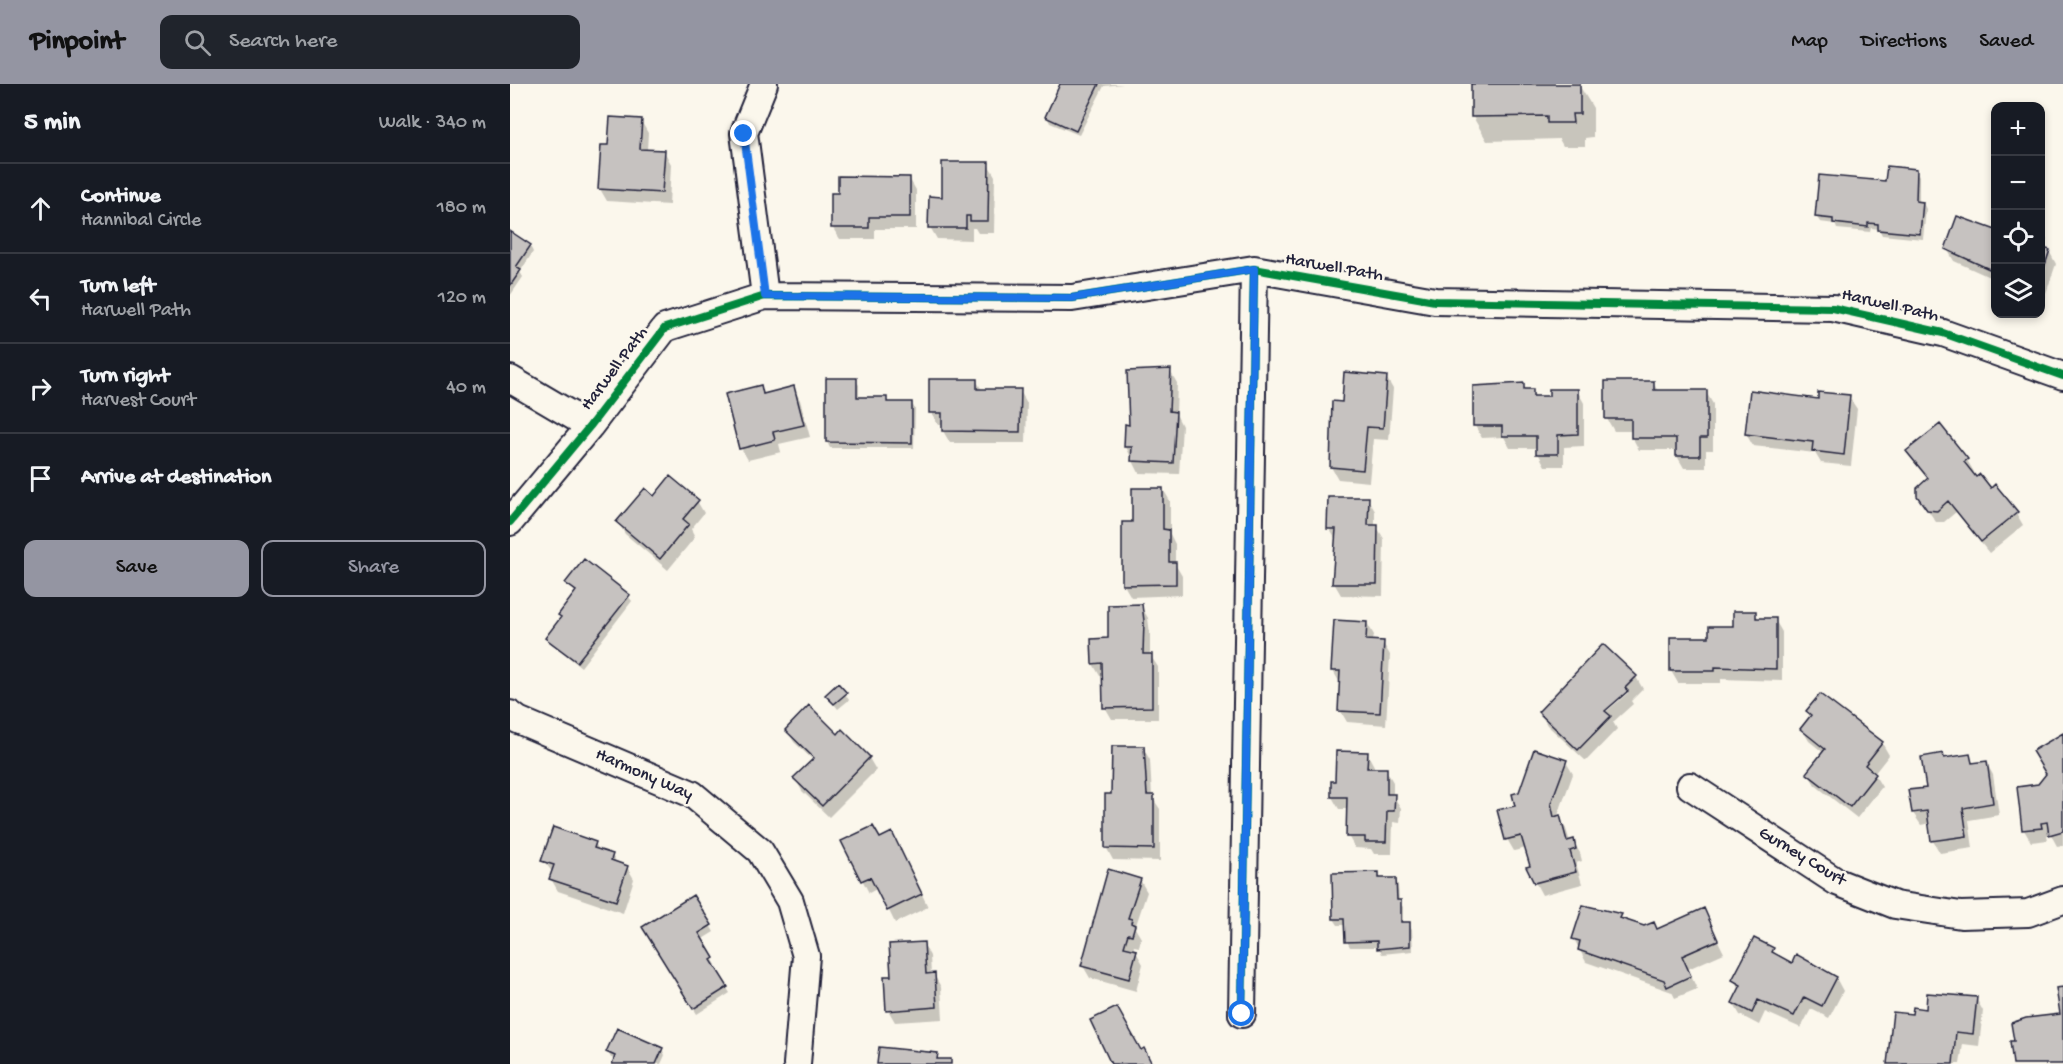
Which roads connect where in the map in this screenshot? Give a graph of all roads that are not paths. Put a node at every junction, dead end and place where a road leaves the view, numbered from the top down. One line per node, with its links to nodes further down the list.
1 (764, 84): 3 (street)
2 (1254, 269): 3 (street, Harwell Path); 4 (street, Harwell Path); 11 (street)
3 (765, 296): 6 (street, Harwell Path)
4 (2063, 376)
5 (510, 379): 6 (street)
6 (590, 426): 7 (street, Harwell Path)
7 (510, 522)
8 (510, 714): 12 (street, Harmony Way)
9 (1690, 786): 10 (street, Gurney Court)
10 (2063, 900)
11 (1242, 1014)
12 (797, 1064)

